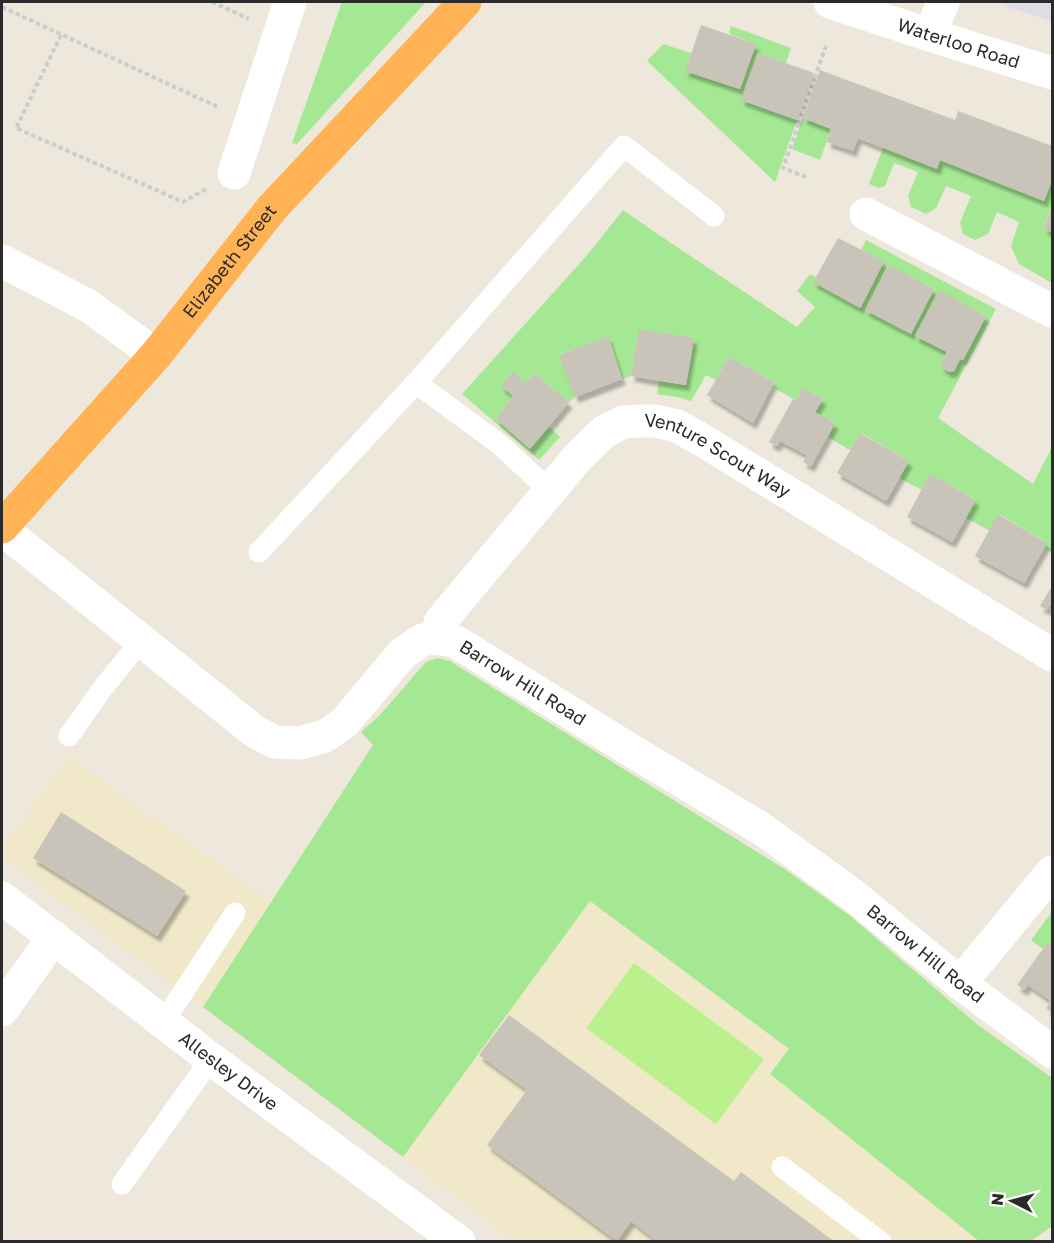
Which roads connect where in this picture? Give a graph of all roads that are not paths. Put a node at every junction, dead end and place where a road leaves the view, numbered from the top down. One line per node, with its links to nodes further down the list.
1 (291, 2): 7 (street)
2 (465, 2): 12 (highway, Elizabeth Street)
3 (830, 2): 5 (street, Waterloo Road)
4 (943, 2): 5 (street)
5 (930, 35): 6 (street, Waterloo Road)
6 (1053, 73)
7 (234, 173)
8 (866, 214): 11 (street)
9 (714, 216): 13 (lane)
10 (2, 261): 12 (street)
11 (1053, 311)
12 (156, 355): 15 (highway, Elizabeth Street)
13 (416, 383): 14 (lane); 16 (lane)
14 (549, 490): 17 (street, Venture Scout Way); 19 (street, Venture Scout Way)
15 (2, 528): 18 (street, Barrow Hill Road)
16 (259, 552)
17 (438, 638): 18 (street, Barrow Hill Road); 25 (street, Barrow Hill Road)
18 (141, 641): 20 (lane)
19 (1053, 655)
20 (69, 736)
21 (1053, 872): 25 (street)
22 (2, 898): 24 (street, Allesley Drive)
23 (235, 913): 27 (lane)
24 (54, 937): 26 (street); 27 (street, Allesley Drive)
25 (960, 983): 28 (street, Barrow Hill Road)
26 (2, 1010)
27 (163, 1022): 29 (street, Allesley Drive)
28 (1053, 1052)
29 (211, 1059): 31 (lane); 32 (street, Allesley Drive)
30 (782, 1167): 33 (lane)
31 (122, 1184)
32 (459, 1242)
33 (881, 1242)

